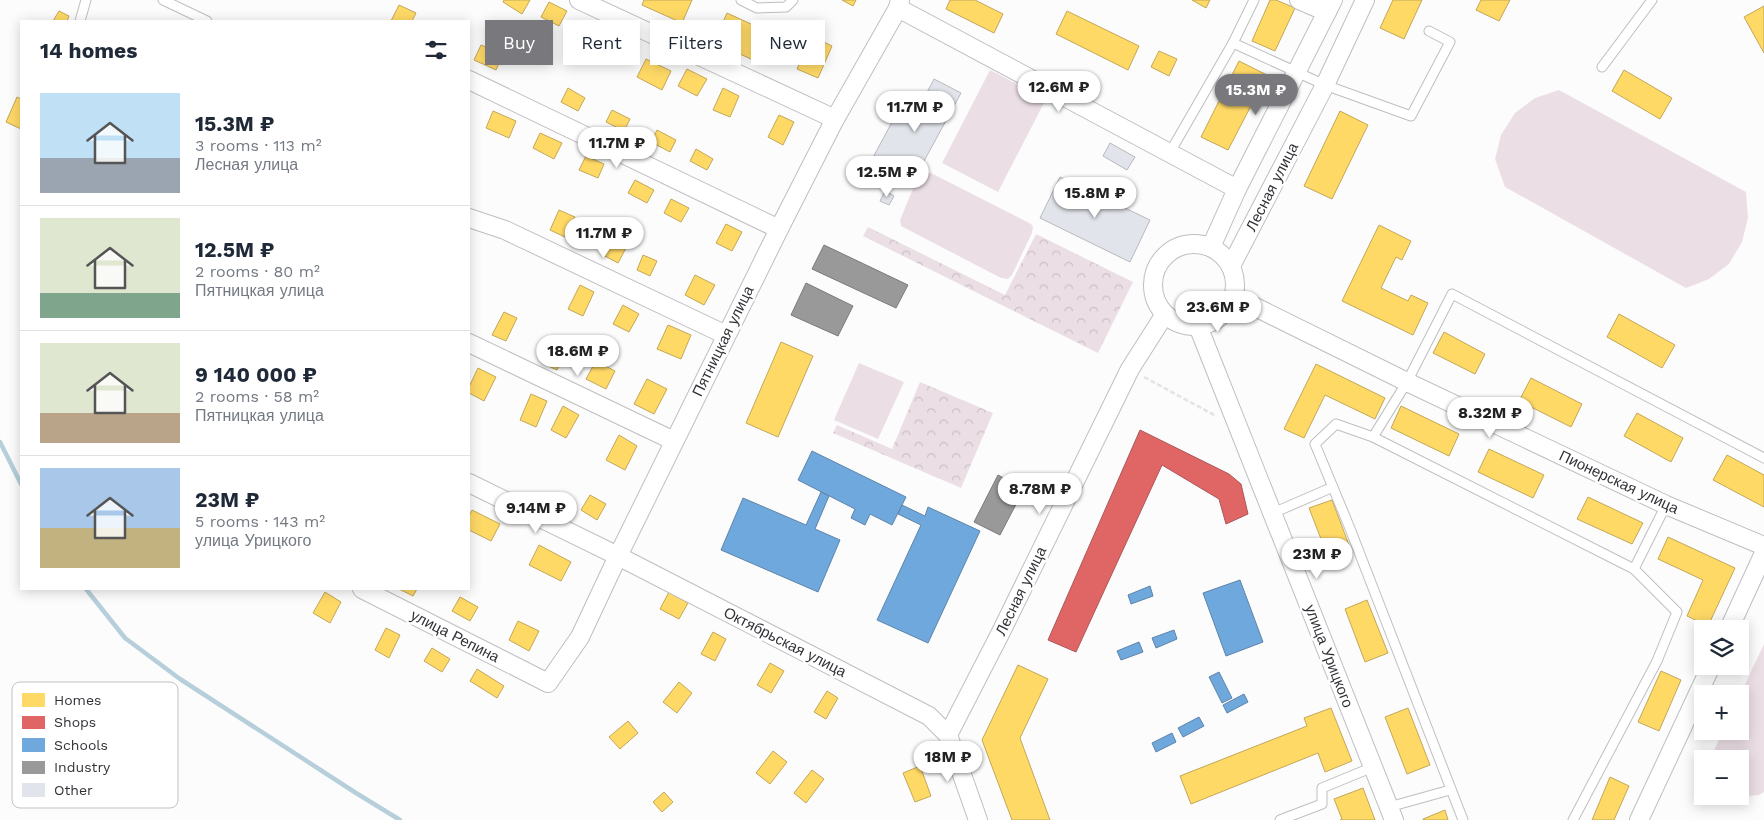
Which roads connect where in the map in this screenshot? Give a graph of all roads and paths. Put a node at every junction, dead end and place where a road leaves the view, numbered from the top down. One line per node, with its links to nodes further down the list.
1 (86, 0): 12 (lane)
2 (163, 0): 13 (lane)
3 (579, 0): 20 (street)
4 (741, 0): 5 (lane)
5 (793, 0)
6 (1254, 0): 15 (lane)
7 (1299, 0): 11 (street)
8 (1365, 0): 19 (street, Лесная улица)
9 (1652, 0): 16 (lane)
10 (899, 4): 20 (street, Пятницкая улица); 21 (street)
11 (1330, 6): 17 (street, Лесная улица)
12 (80, 20)
13 (205, 20)
14 (1430, 31): 19 (lane)
15 (1233, 43): 17 (lane); 21 (lane)
16 (1602, 67)
17 (1297, 72): 19 (lane); 22 (street, Лесная улица)
18 (470, 80): 24 (street)
19 (1324, 85): 26 (street, Лесная улица)
20 (835, 119): 24 (street, Пятницкая улица)
21 (1169, 154): 22 (street)
22 (1237, 189): 25 (street, Лесная улица)
23 (470, 218): 30 (street)
24 (779, 229): 30 (street, Пятницкая улица)
25 (1211, 247): 26 (street); 28 (street)
26 (1231, 266): 27 (street)
27 (1233, 296): 29 (street); 33 (street, Пионерская улица)
28 (1165, 314): 29 (street); 32 (street, Лесная улица)
29 (1198, 326): 34 (street, улица Урицкого)
30 (726, 335): 36 (street, Пятницкая улица)
31 (470, 343): 36 (street)
32 (1130, 369): 34 (path); 50 (street, Лесная улица)
33 (1407, 382): 35 (lane); 37 (lane); 40 (street, Пионерская улица)
34 (1240, 430): 41 (street, улица Урицкого)
35 (1373, 437): 39 (lane); 45 (lane)
36 (674, 441): 44 (street, Пятницкая улица)
37 (1764, 458)
38 (470, 483): 44 (street, Октябрьская улица)
39 (1333, 487): 41 (lane); 52 (lane)
40 (1666, 505): 42 (street, Пионерская улица); 45 (lane)
41 (1273, 513): 51 (street, улица Урицкого)
42 (1764, 546)
43 (1764, 553): 47 (street)
44 (618, 556): 49 (street, Пятницкая улица); 50 (street, Октябрьская улица)
45 (1634, 569): 57 (lane)
46 (364, 590): 49 (street, улица Репина)
47 (1733, 620)
48 (1707, 675): 58 (street)
49 (548, 684)
50 (948, 735): 54 (street)
51 (1373, 767): 53 (street, улица Урицкого); 55 (lane)
52 (1450, 790): 53 (lane); 56 (lane)
53 (1391, 814)
54 (978, 820)
55 (1280, 820)
56 (1463, 820)
57 (1574, 820)
58 (1639, 820)

